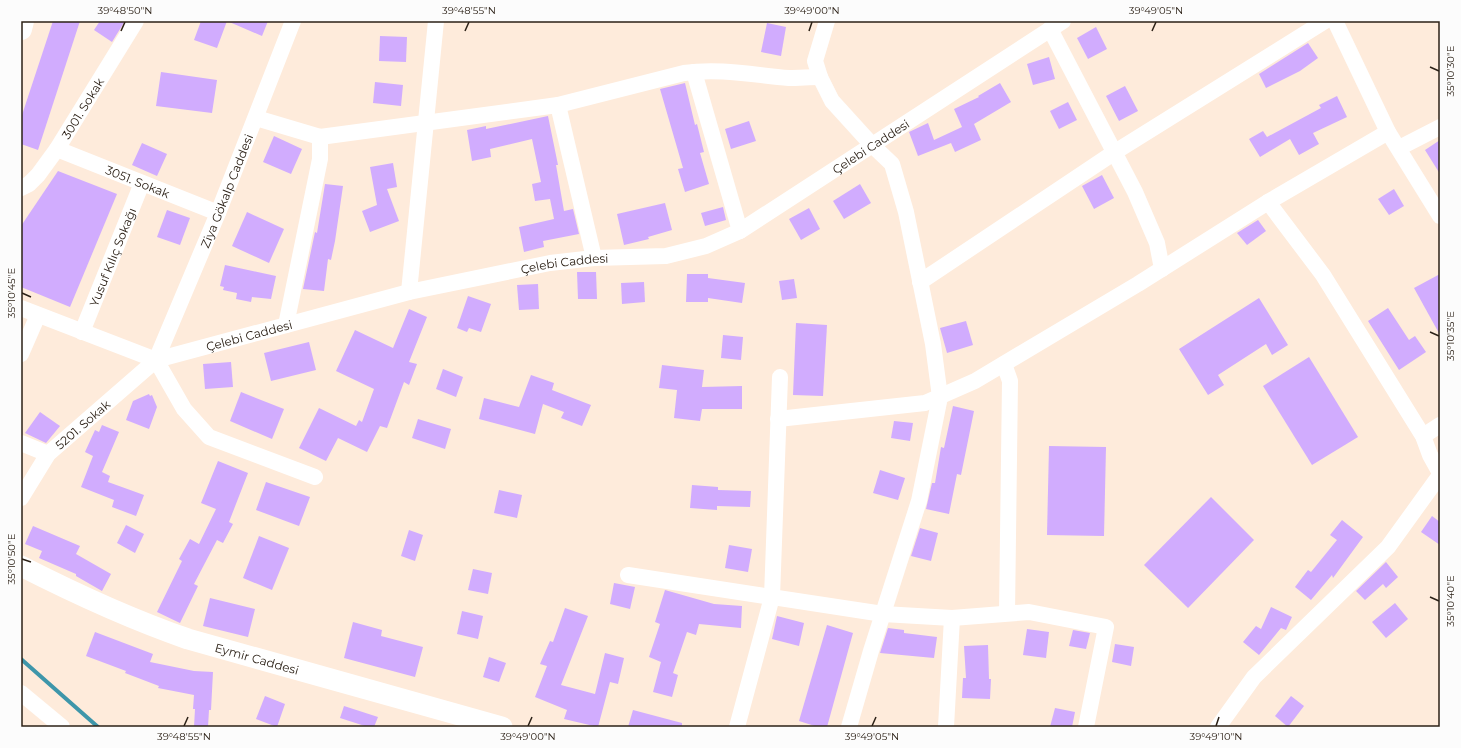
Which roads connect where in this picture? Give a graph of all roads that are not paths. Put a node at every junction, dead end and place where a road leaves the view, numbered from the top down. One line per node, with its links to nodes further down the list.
1 (23, 21): 9 (highway)
2 (136, 21): 20 (street, 3001. Sokak)
3 (293, 21): 13 (street, Ziya Gökalp Caddesi)
4 (436, 21): 14 (street)
5 (827, 21): 11 (street)
6 (1325, 21): 21 (street)
7 (1335, 21): 16 (street)
8 (1056, 25): 18 (street, Çelebi Caddesi); 21 (street)
9 (21, 29)
10 (694, 72): 11 (street); 12 (street); 27 (street)
11 (820, 77): 18 (street)
12 (558, 105): 14 (street); 28 (street)
13 (256, 118): 17 (street); 25 (street, Ziya Gökalp Caddesi)
14 (425, 123): 17 (street); 31 (street)
15 (1440, 127): 19 (street)
16 (1388, 132): 19 (street); 24 (street)
17 (320, 137): 34 (street)
18 (872, 145): 27 (street, Çelebi Caddesi); 30 (street)
19 (1399, 148): 26 (street)
20 (57, 149): 22 (street, 3051. Sokak); 23 (street, 3001. Sokak)
21 (1114, 152): 29 (street); 30 (street)
22 (142, 183): 25 (street, 3051. Sokak); 35 (street, Yusuf Kılıç Sokağı)
23 (21, 188)
24 (1268, 202): 29 (street); 43 (street)
25 (218, 213): 37 (street, Ziya Gökalp Caddesi)
26 (1440, 216)
27 (740, 230): 28 (street, Çelebi Caddesi)
28 (594, 258): 31 (street, Çelebi Caddesi)
29 (1162, 269): 38 (street)
30 (920, 282): 40 (street)
31 (409, 292): 34 (street, Çelebi Caddesi)
32 (21, 308): 33 (street)
33 (38, 315): 35 (street); 36 (street)
34 (286, 325): 37 (street, Çelebi Caddesi)
35 (82, 332): 37 (street)
36 (21, 354)
37 (156, 360): 45 (street, 5201. Sokak); 47 (street)
38 (1004, 364): 40 (street); 52 (street)
39 (780, 377): 41 (street)
40 (940, 398): 41 (street); 53 (street)
41 (778, 419): 51 (street)
42 (1440, 425): 43 (street)
43 (1423, 436): 46 (street)
44 (21, 443): 45 (street)
45 (48, 454): 48 (street, 5201. Sokak)
46 (1440, 474): 62 (street)
47 (315, 477)
48 (21, 498)
49 (21, 566): 57 (main road, Eymir Caddesi)
50 (628, 575): 51 (street)
51 (772, 597): 53 (street); 58 (street)
52 (1007, 613): 54 (street); 61 (street)
53 (883, 614): 54 (street); 59 (street)
54 (952, 618): 60 (street)
55 (21, 693): 56 (street)
56 (62, 727)
57 (502, 727)
58 (737, 727)
59 (849, 727)
60 (946, 727)
61 (1086, 727)
62 (1218, 727)

